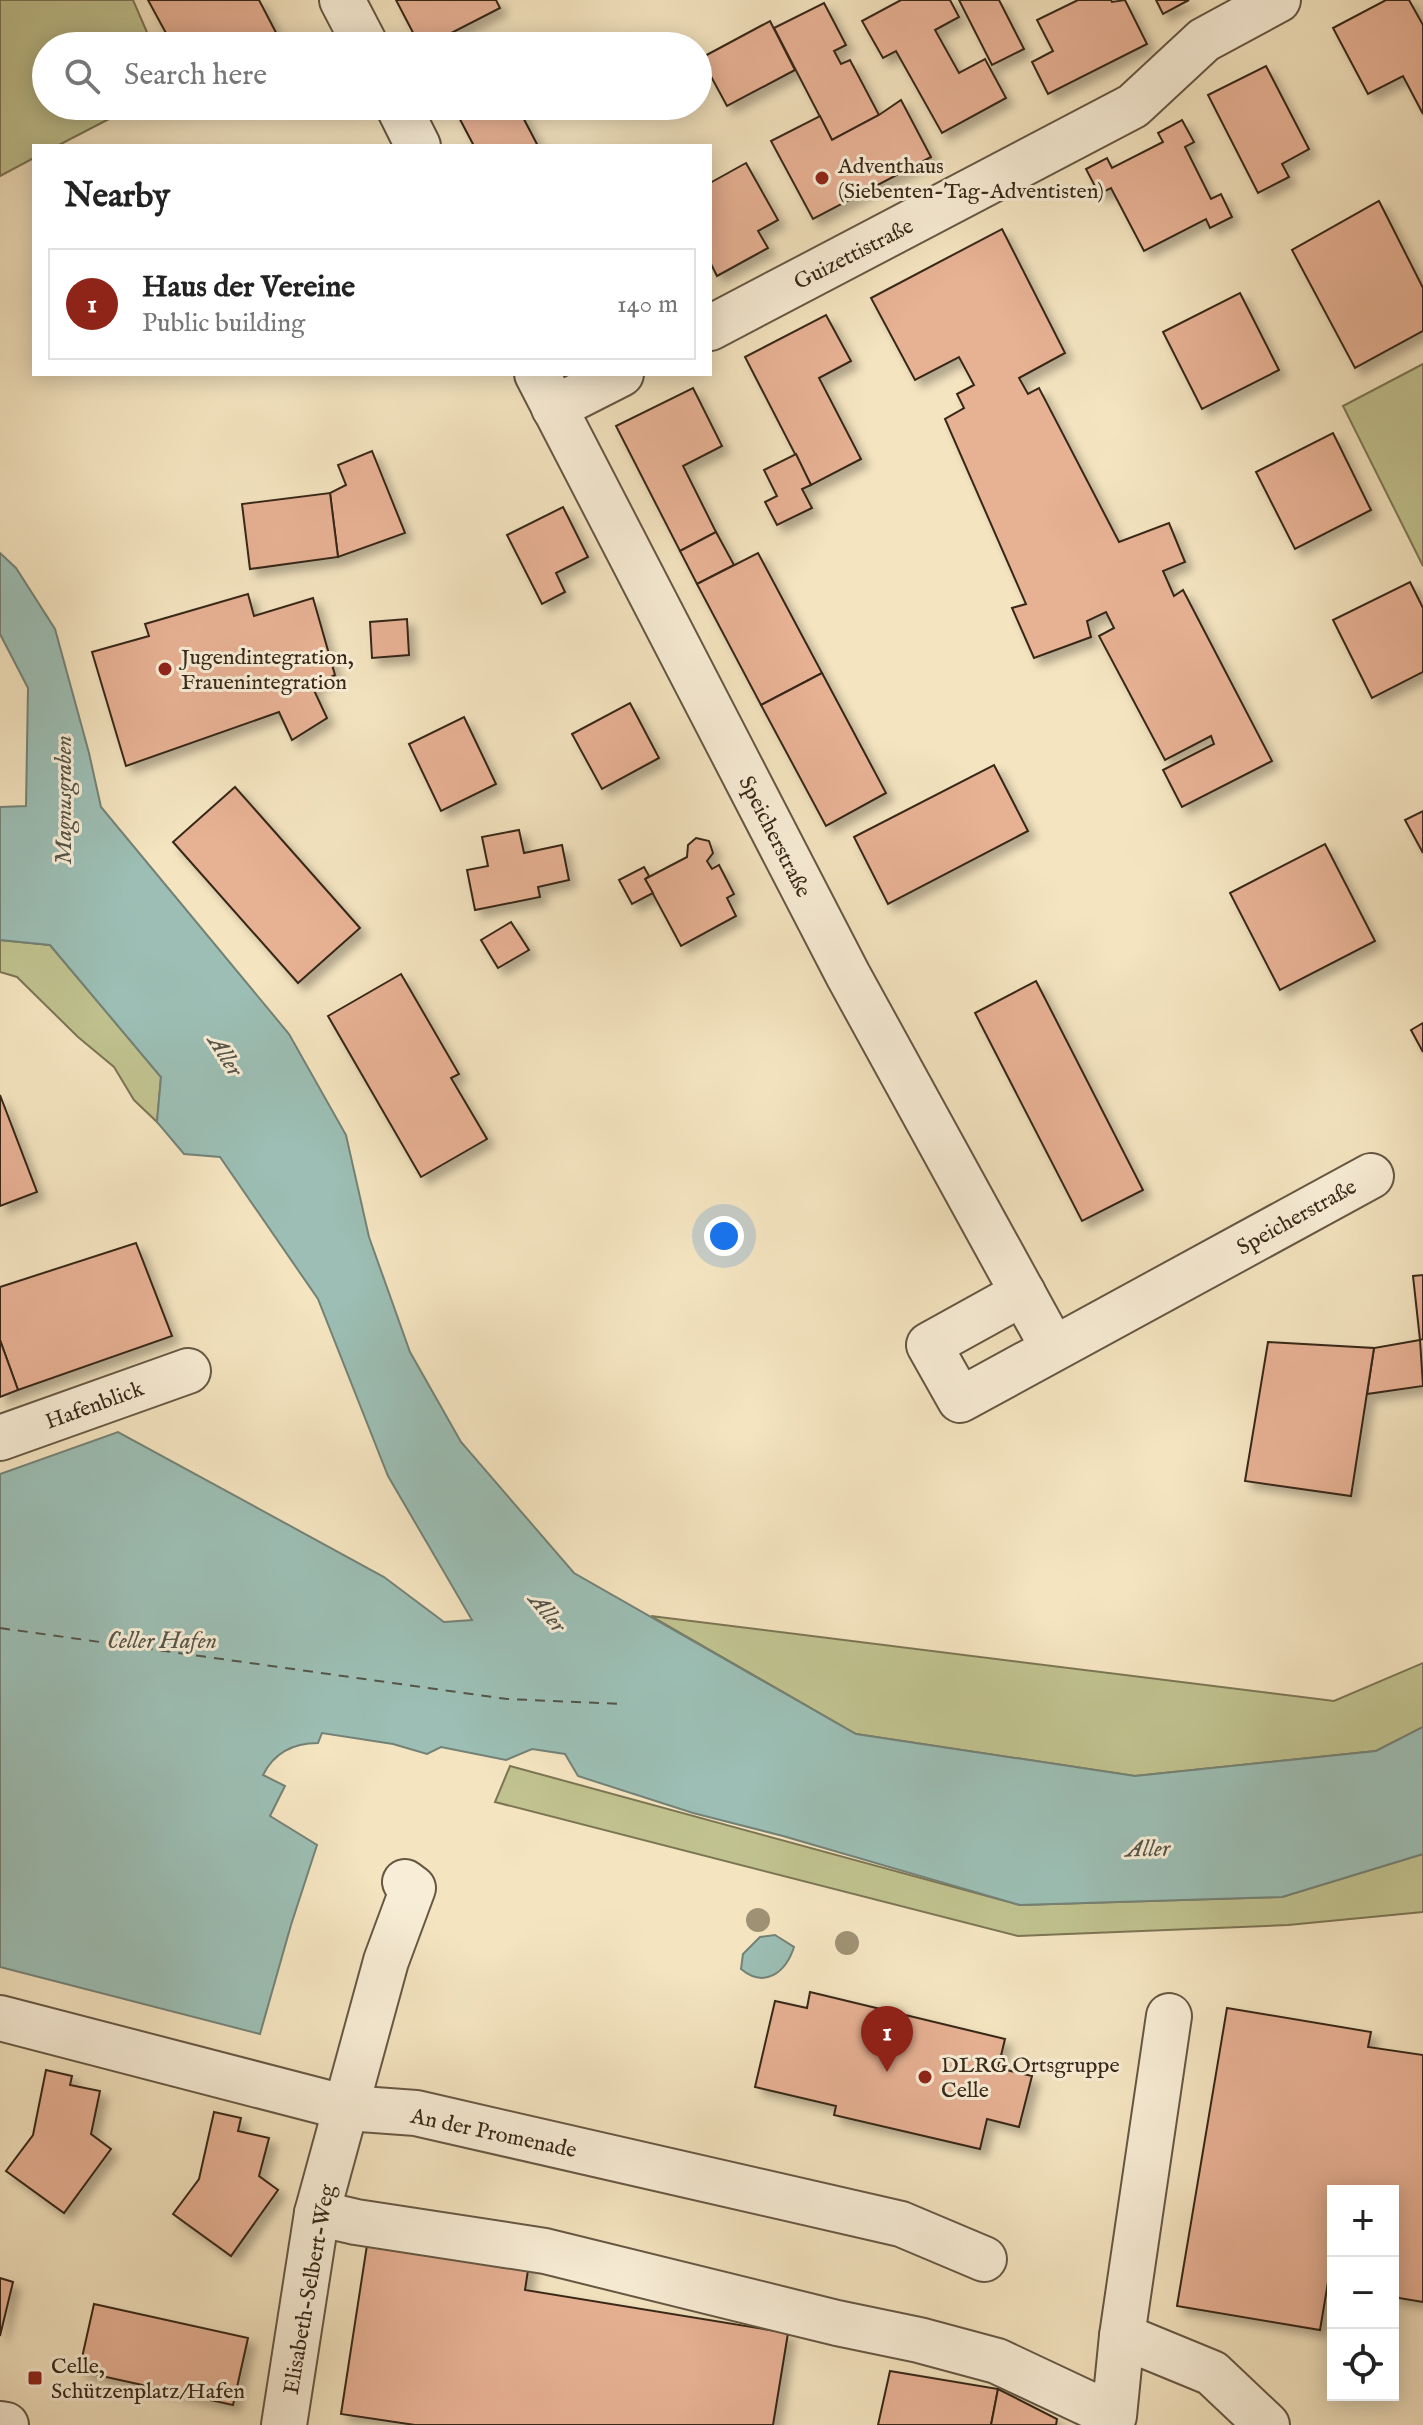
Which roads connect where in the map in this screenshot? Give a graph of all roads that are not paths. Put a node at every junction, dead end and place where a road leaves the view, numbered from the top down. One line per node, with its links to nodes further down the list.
1 (342, 0): 3 (street)
2 (1278, 0): 6 (street, Guizettistraße)
3 (359, 32)
4 (405, 120): 5 (street)
5 (417, 144)
6 (712, 327)
7 (612, 376): 8 (street)
8 (546, 391): 10 (street, Speicherstraße)
9 (1371, 1176): 11 (street, Speicherstraße)
10 (1023, 1293): 11 (street, Speicherstraße); 11 (street, Speicherstraße)
11 (1053, 1348)
12 (188, 1371): 13 (street, Hafenblick)
13 (0, 1438)
14 (405, 1882): 17 (street, Elisabeth-Selbert-Weg)
15 (1169, 2016): 20 (street)
16 (0, 2018): 17 (street, An der Promenade)
17 (347, 2108): 18 (street, Elisabeth-Selbert-Weg); 19 (street, An der Promenade)
18 (317, 2213): 20 (street); 23 (street, Elisabeth-Selbert-Weg)
19 (984, 2259)
20 (1122, 2336): 24 (street)
21 (0, 2424): 22 (street)
22 (6, 2425)
23 (284, 2425)
24 (1267, 2425)

